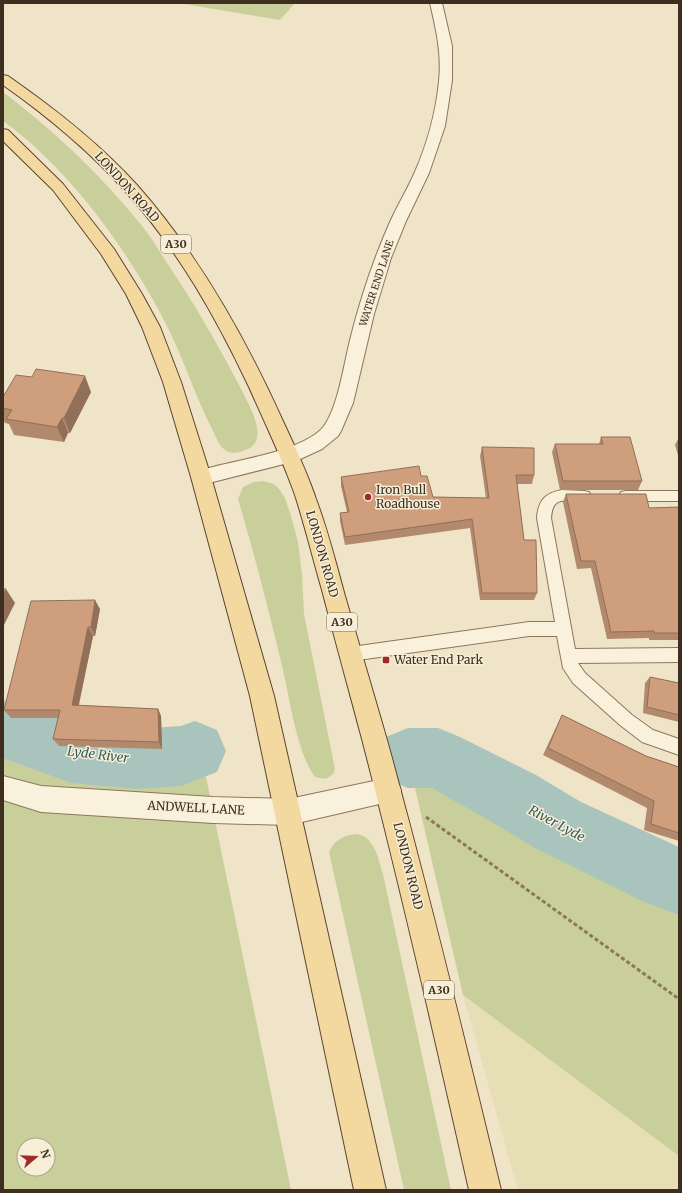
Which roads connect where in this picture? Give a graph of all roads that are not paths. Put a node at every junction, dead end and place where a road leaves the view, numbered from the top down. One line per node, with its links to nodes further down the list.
1 (436, 3): 4 (street, WATER END LANE)
2 (3, 79): 4 (main road, LONDON ROAD / A30)
3 (3, 133): 5 (main road)
4 (289, 456): 5 (street, WATER END LANE); 8 (main road, LONDON ROAD / A30)
5 (201, 477): 14 (main road)
6 (679, 496): 7 (lane)
7 (564, 629): 8 (lane); 10 (lane)
8 (351, 654): 13 (main road, LONDON ROAD / A30)
9 (679, 655): 10 (lane)
10 (569, 656): 11 (lane)
11 (679, 747)
12 (3, 788): 14 (street, ANDWELL LANE)
13 (388, 790): 14 (street, ANDWELL LANE); 16 (main road, LONDON ROAD / A30)
14 (289, 812): 15 (main road)
15 (370, 1190)
16 (485, 1190)

